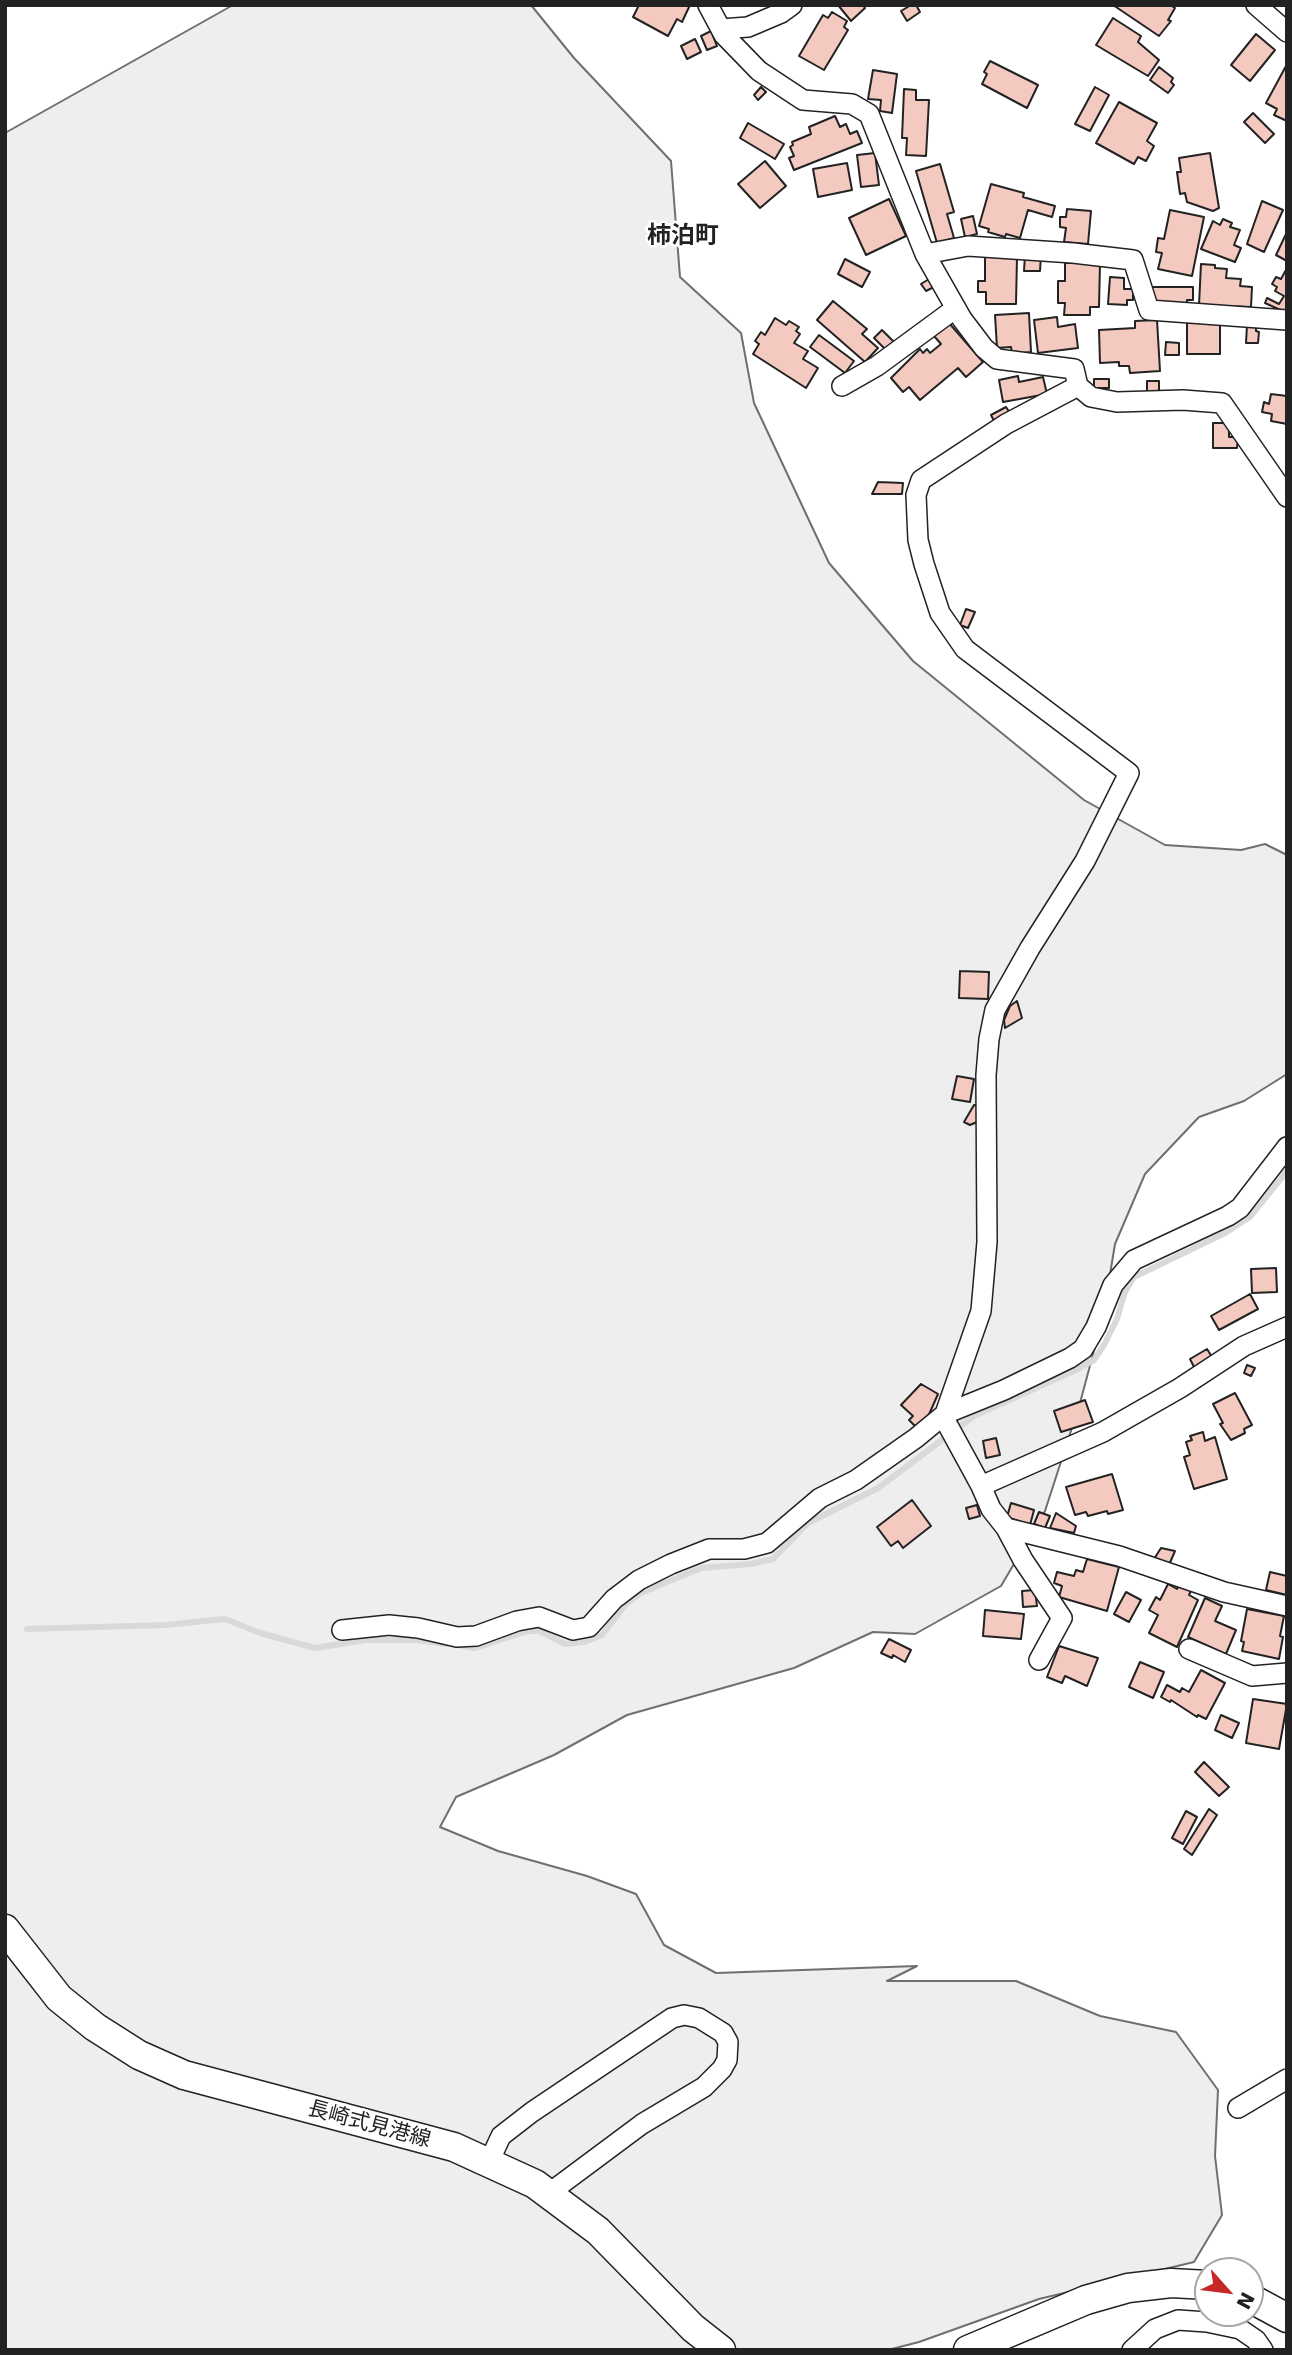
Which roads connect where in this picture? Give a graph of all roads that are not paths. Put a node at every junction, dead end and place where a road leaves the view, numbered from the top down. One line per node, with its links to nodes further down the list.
1 (708, 5): 4 (street)
2 (792, 5): 4 (street)
3 (1256, 5): 5 (street)
4 (721, 29): 6 (street)
5 (1287, 32)
6 (925, 254): 7 (street); 8 (street)
7 (956, 308): 9 (street); 10 (street)
8 (1287, 320)
9 (842, 386)
10 (1078, 386): 11 (street); 14 (street)
11 (1287, 497)
12 (1287, 1147): 14 (street)
13 (1287, 1327): 15 (street)
14 (945, 1417): 15 (street); 18 (street)
15 (981, 1486): 16 (street)
16 (1006, 1528): 17 (street); 20 (street)
17 (1287, 1606)
18 (342, 1630)
19 (1189, 1649): 21 (street)
20 (1039, 1660)
21 (1287, 1672)
22 (5, 1929): 25 (main road, 長崎式見港線)
23 (1287, 2079): 24 (street)
24 (1238, 2108)
25 (489, 2162): 26 (main road, 長崎式見港線); 26 (street)
26 (548, 2194): 30 (main road, 長崎式見港線)
27 (1194, 2284): 31 (main road)
28 (1264, 2306): 29 (main road)
29 (1287, 2318)
30 (721, 2350)
31 (968, 2350)
32 (1132, 2350): 33 (street)
33 (1263, 2350)

